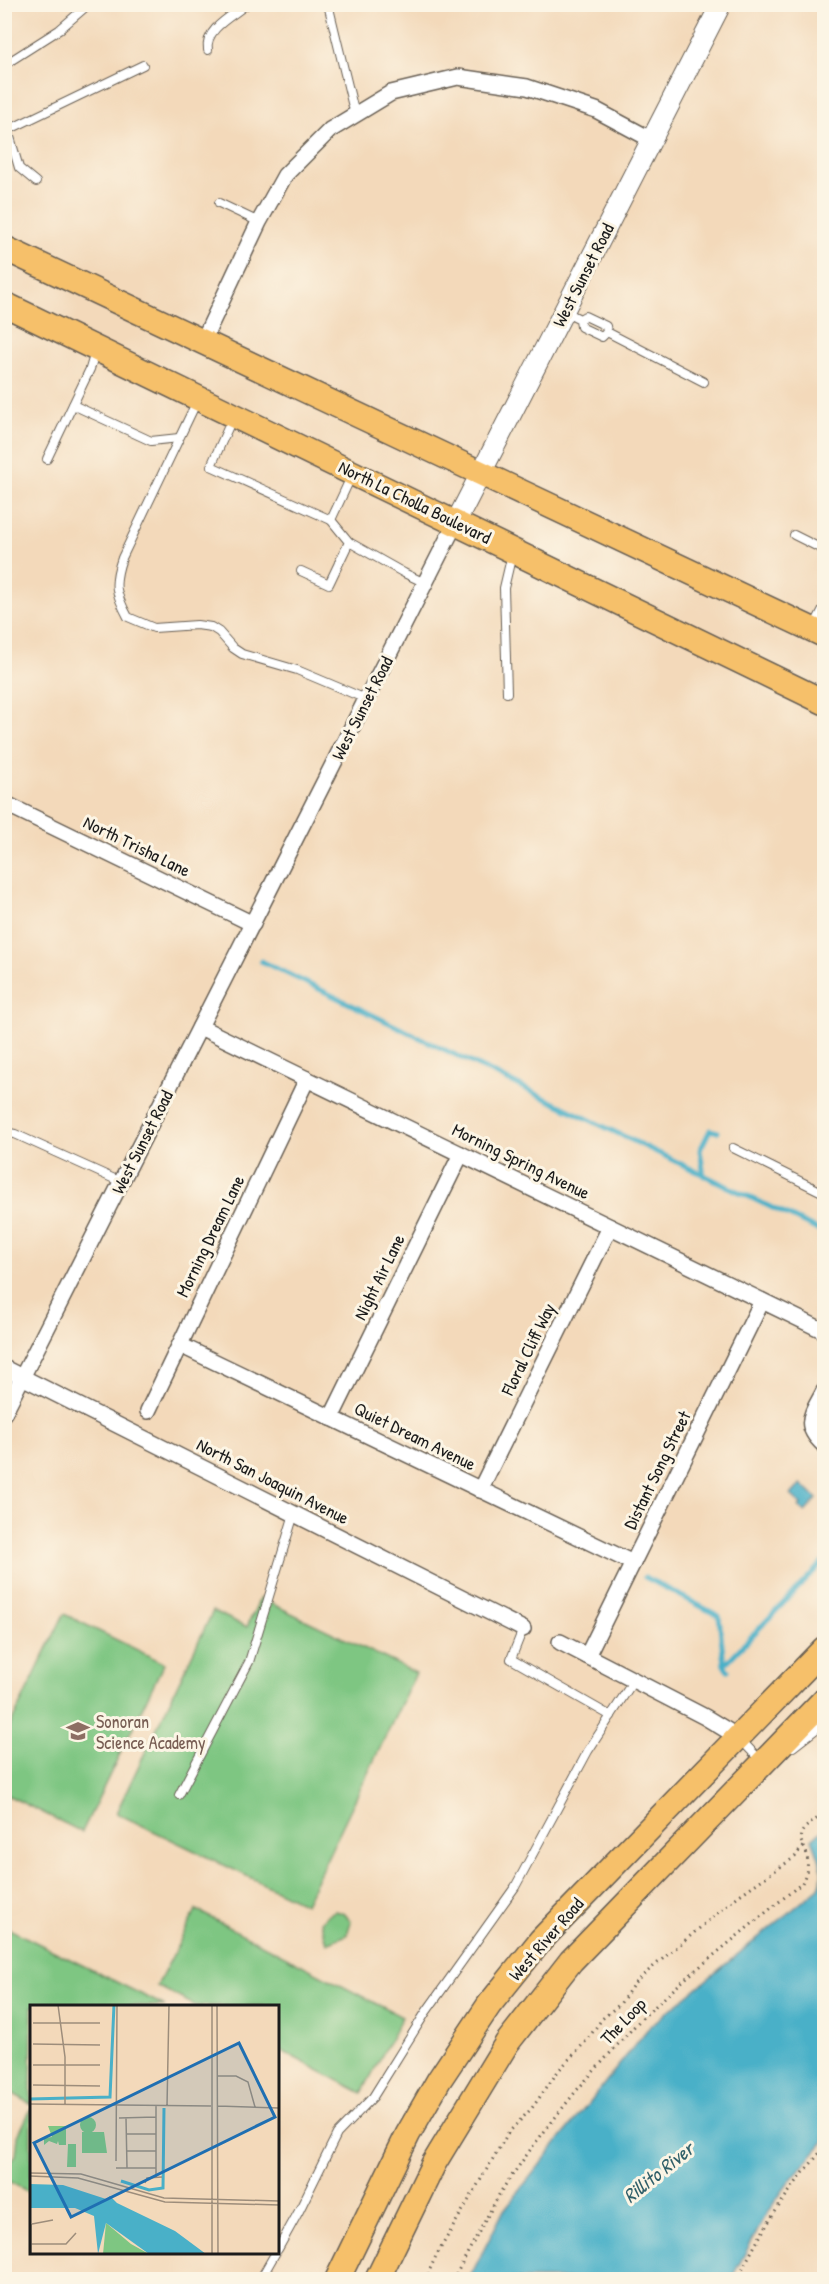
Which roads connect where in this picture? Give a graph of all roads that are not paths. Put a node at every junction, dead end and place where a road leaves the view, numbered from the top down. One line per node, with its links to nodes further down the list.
1 (89, 4): 6 (lane)
2 (247, 4): 5 (lane)
3 (328, 4): 8 (lane)
4 (721, 4): 9 (street, West Sunset Road)
5 (208, 50)
6 (4, 65)
7 (143, 65): 10 (lane)
8 (355, 115): 9 (street); 12 (street)
9 (652, 140): 15 (street, West Sunset Road)
10 (36, 182)
11 (219, 203): 12 (lane)
12 (259, 222): 16 (street)
13 (4, 248): 16 (main road)
14 (4, 304): 17 (main road, North La Cholla Boulevard)
15 (572, 315): 18 (lane); 25 (street, West Sunset Road)
16 (202, 343): 25 (main road)
17 (97, 348): 19 (main road, North La Cholla Boulevard); 20 (lane)
18 (704, 382)
19 (199, 397): 21 (main road, North La Cholla Boulevard); 22 (lane)
20 (73, 405): 22 (lane); 23 (lane)
21 (234, 415): 24 (main road, North La Cholla Boulevard); 26 (lane)
22 (179, 438): 37 (lane)
23 (47, 459)
24 (353, 472): 26 (lane); 27 (main road, North La Cholla Boulevard)
25 (481, 472): 27 (street, West Sunset Road); 35 (main road)
26 (331, 520): 29 (lane)
27 (456, 522): 30 (main road, North La Cholla Boulevard); 33 (street, West Sunset Road)
28 (794, 535): 31 (lane)
29 (349, 542): 32 (lane); 33 (lane)
30 (513, 550): 36 (lane); 38 (main road, North La Cholla Boulevard)
31 (825, 550)
32 (301, 571)
33 (425, 583): 37 (street, West Sunset Road)
34 (825, 607): 35 (lane)
35 (819, 632)
36 (507, 693)
37 (366, 699): 40 (street, West Sunset Road)
38 (825, 702)
39 (4, 803): 40 (street, North Trisha Lane)
40 (253, 924): 41 (street, West Sunset Road)
41 (201, 1027): 42 (street, Morning Spring Avenue); 46 (street, West Sunset Road)
42 (307, 1079): 45 (street, Morning Spring Avenue); 51 (street, Morning Dream Lane)
43 (4, 1132): 46 (lane)
44 (733, 1148): 47 (lane)
45 (461, 1154): 48 (street, Morning Spring Avenue); 57 (street, Night Air Lane)
46 (121, 1182): 53 (street, West Sunset Road)
47 (825, 1193)
48 (610, 1227): 49 (street, Morning Spring Avenue); 59 (street, Floral Cliff Way)
49 (762, 1301): 50 (street, Morning Spring Avenue); 61 (street, Distant Song Street)
50 (825, 1331)
51 (180, 1345): 55 (street, Morning Dream Lane); 57 (street, Quiet Dream Avenue)
52 (4, 1368): 53 (street, North San Joaquin Avenue)
53 (22, 1377): 56 (street, West Sunset Road); 60 (street, North San Joaquin Avenue)
54 (825, 1391): 58 (street)
55 (148, 1411)
56 (4, 1413)
57 (331, 1418): 59 (street, Quiet Dream Avenue)
58 (825, 1445)
59 (480, 1490): 61 (street, Quiet Dream Avenue)
60 (294, 1514): 62 (street, North San Joaquin Avenue); 72 (lane)
61 (633, 1563): 65 (street, Distant Song Street)
62 (523, 1629): 68 (lane)
63 (560, 1642): 65 (street)
64 (825, 1649): 70 (main road, West River Road)
65 (587, 1656): 66 (street)
66 (634, 1680): 68 (lane); 70 (street)
67 (825, 1700): 71 (main road, West River Road)
68 (611, 1716): 73 (lane)
69 (825, 1723): 71 (lane)
70 (738, 1737): 71 (lane); 76 (main road, West River Road)
71 (763, 1763): 77 (main road, West River Road)
72 (179, 1795)
73 (279, 2247)
74 (275, 2254): 75 (lane)
75 (260, 2280)
76 (337, 2280)
77 (377, 2280)

